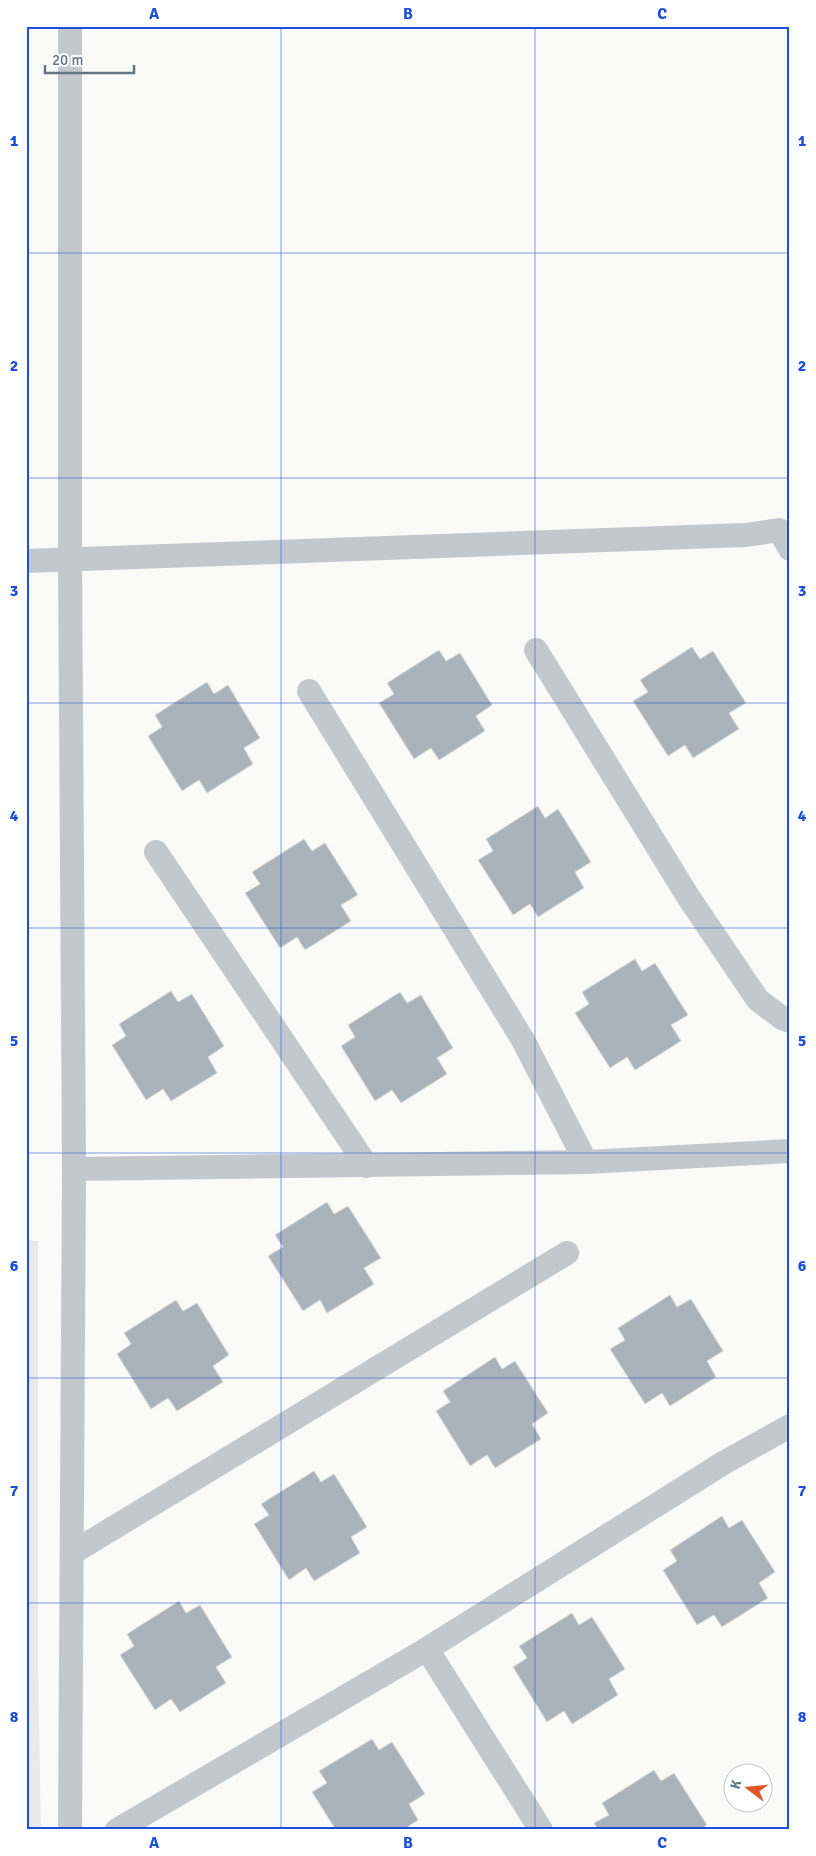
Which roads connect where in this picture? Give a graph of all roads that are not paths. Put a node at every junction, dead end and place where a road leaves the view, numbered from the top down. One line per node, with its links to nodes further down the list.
1 (70, 26): 3 (street)
2 (790, 549): 3 (street)
3 (70, 558): 4 (street); 12 (street)
4 (26, 561)
5 (536, 650): 8 (street)
6 (309, 691): 10 (street)
7 (156, 852): 11 (street)
8 (790, 1021)
9 (790, 1151): 10 (street)
10 (586, 1162): 11 (street)
11 (367, 1166): 12 (street)
12 (74, 1169): 15 (street)
13 (567, 1253): 15 (street)
14 (790, 1426): 16 (street)
15 (72, 1554): 17 (street)
16 (428, 1649): 18 (street); 19 (street)
17 (70, 1830)
18 (117, 1830)
19 (541, 1830)

